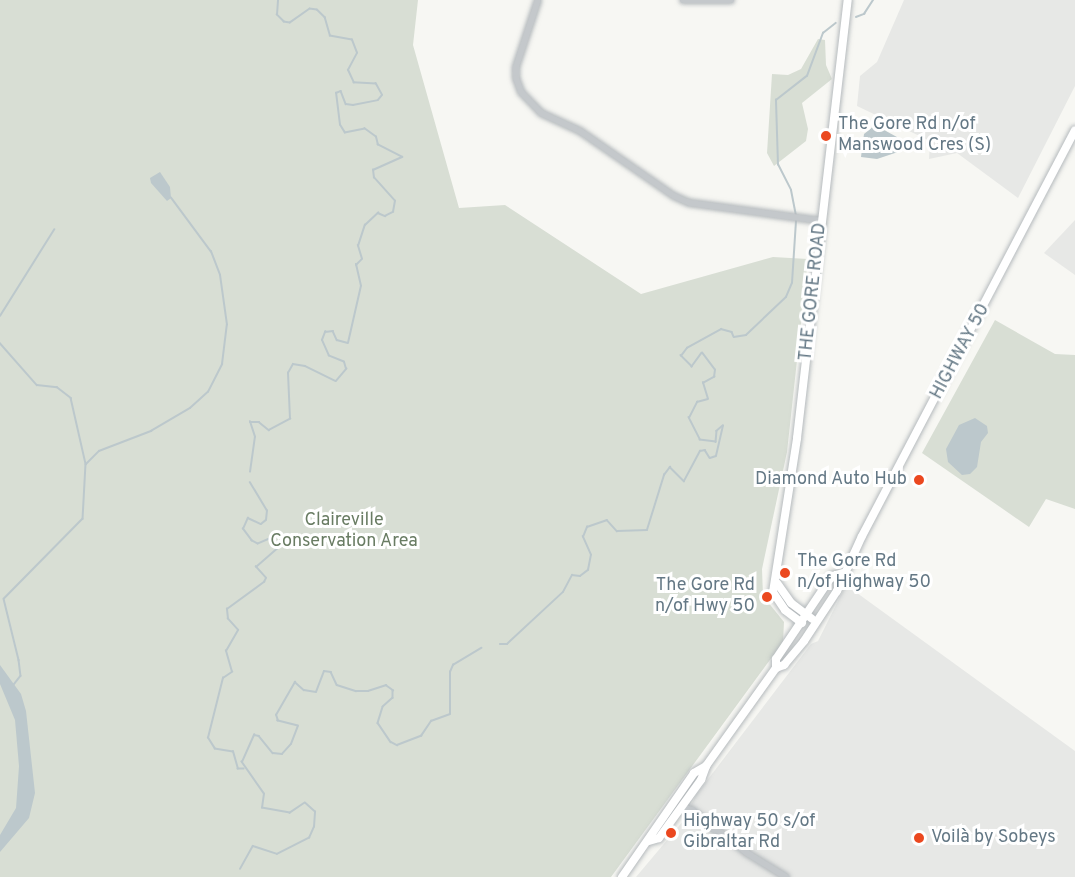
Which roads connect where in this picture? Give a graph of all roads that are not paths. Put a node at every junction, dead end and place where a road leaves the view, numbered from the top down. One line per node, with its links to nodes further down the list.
1 (538, 0): 6 (street)
2 (683, 0): 3 (street)
3 (731, 0)
4 (848, 0): 6 (main road, THE GORE ROAD)
5 (1075, 130): 7 (main road, HIGHWAY 50)
6 (821, 221): 8 (main road, THE GORE ROAD)
7 (843, 573): 8 (main road, HIGHWAY 50); 9 (main road, HIGHWAY 50)
8 (805, 619): 9 (main road, THE GORE ROAD); 10 (main road, HIGHWAY 50)
9 (817, 623): 10 (main road, HIGHWAY 50)
10 (776, 668): 11 (main road, HIGHWAY 50)
11 (678, 804): 12 (main road, HIGHWAY 50); 13 (street)
12 (622, 877)
13 (786, 877)

